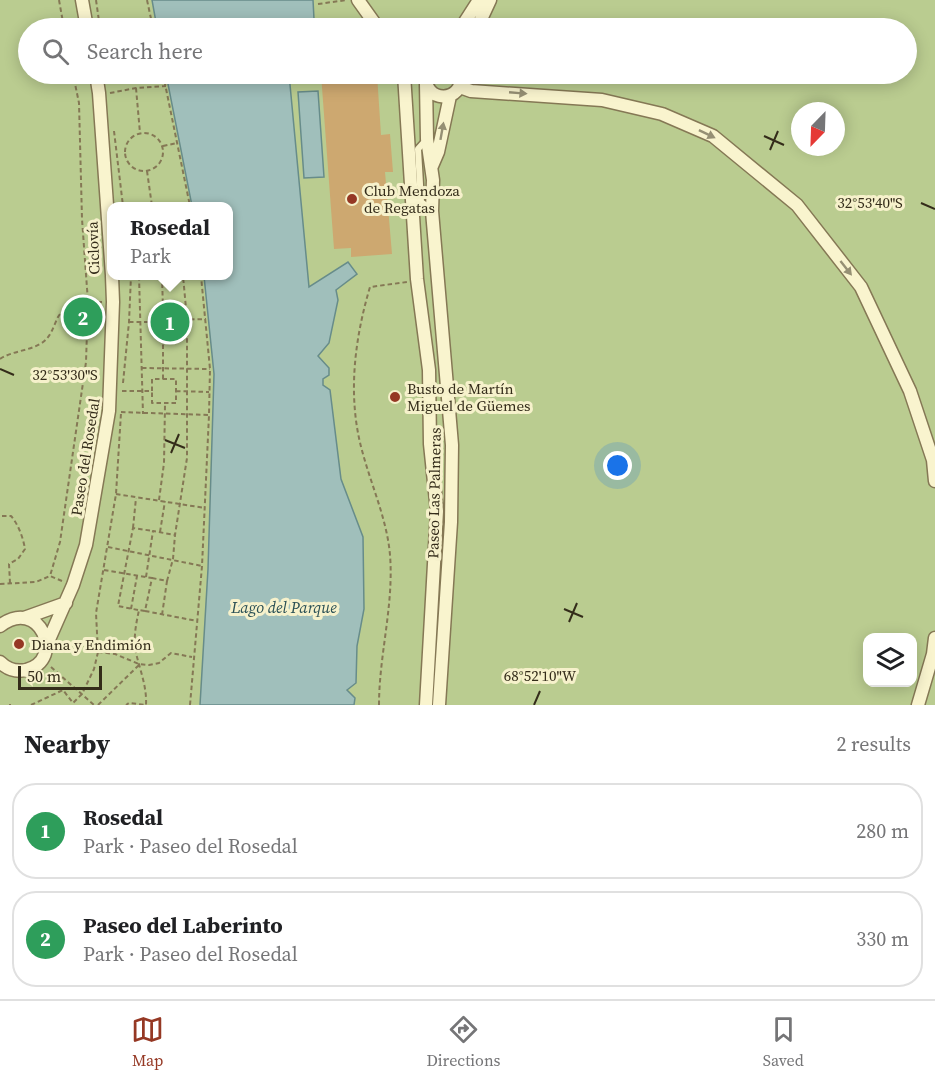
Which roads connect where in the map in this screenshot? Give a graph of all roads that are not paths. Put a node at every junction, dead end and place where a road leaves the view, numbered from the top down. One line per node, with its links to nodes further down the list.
1 (82, 0): 5 (street)
2 (358, 0): 6 (street)
3 (479, 0): 7 (street)
4 (490, 0): 8 (street)
5 (85, 18)
6 (371, 18)
7 (467, 18)
8 (482, 18)
9 (98, 84): 18 (street, Paseo del Rosedal)
10 (405, 84): 28 (street)
11 (426, 84): 16 (street)
12 (428, 84): 15 (street)
13 (460, 84): 14 (street)
14 (460, 87): 15 (street); 21 (street, one-way to 21)
15 (450, 96): 17 (street, one-way to 15)
16 (427, 139): 17 (street); 19 (lane)
17 (432, 166): 19 (street, Paseo Las Palmeras)
18 (107, 205)
19 (432, 211): 29 (street, Paseo Las Palmeras)
20 (112, 280): 22 (street, Paseo del Rosedal)
21 (935, 481)
22 (66, 603): 23 (street); 26 (street, Paseo del Rosedal)
23 (24, 618): 24 (street); 26 (street)
24 (0, 626)
25 (935, 638): 30 (street)
26 (47, 644): 27 (street, Paseo del Rosedal)
27 (0, 662)
28 (426, 705)
29 (439, 705)
30 (918, 705)

